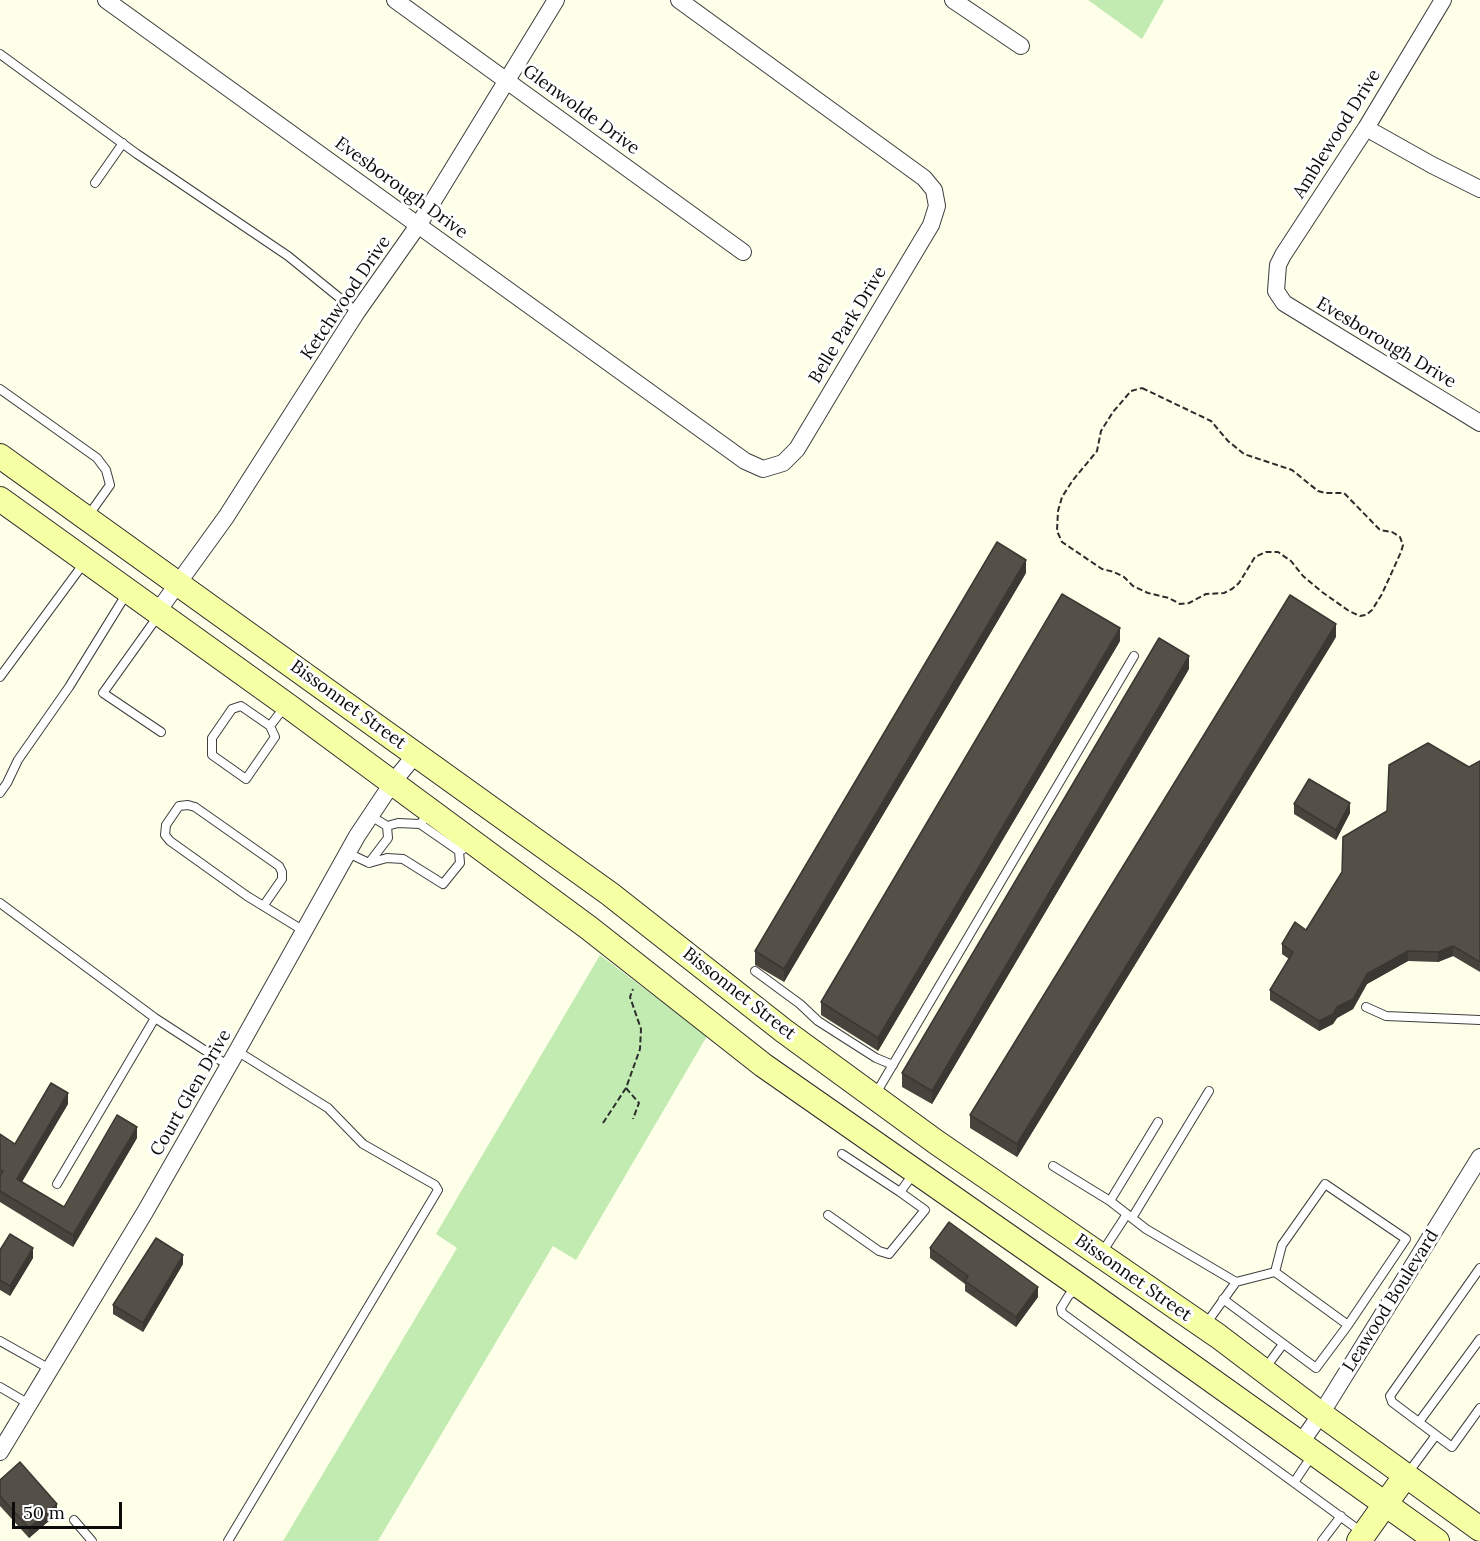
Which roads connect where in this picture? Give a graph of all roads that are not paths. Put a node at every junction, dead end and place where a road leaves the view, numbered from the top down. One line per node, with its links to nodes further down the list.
1 (106, 0): 14 (street, Evesborough Drive)
2 (395, 0): 9 (street, Glenwolde Drive)
3 (556, 0): 9 (street, Ketchwood Drive)
4 (679, 0): 19 (street, Belle Park Drive)
5 (953, 0): 7 (street)
6 (1443, 0): 10 (street, Amblewood Drive)
7 (1021, 46)
8 (0, 54): 11 (lane)
9 (507, 81): 14 (street, Ketchwood Drive); 15 (street, Glenwolde Drive)
10 (1365, 128): 13 (street); 16 (street, Amblewood Drive)
11 (123, 143): 12 (lane); 17 (lane)
12 (95, 183)
13 (1480, 189)
14 (419, 225): 17 (street, Ketchwood Drive); 19 (street, Evesborough Drive)
15 (743, 252)
16 (1276, 291): 20 (street, Evesborough Drive)
17 (357, 312): 25 (street, Ketchwood Drive)
18 (0, 389): 23 (lane)
19 (673, 409)
20 (1480, 423)
21 (0, 456): 23 (main road, Bissonnet Street)
22 (0, 499): 24 (main road, Bissonnet Street)
23 (86, 519): 25 (main road, Bissonnet Street)
24 (86, 560): 26 (main road, Bissonnet Street); 29 (lane)
25 (178, 584): 27 (street, Ketchwood Drive); 33 (main road, Bissonnet Street)
26 (128, 591): 27 (main road, Bissonnet Street); 35 (lane)
27 (159, 612): 30 (main road, Bissonnet Street); 32 (lane)
28 (1134, 656): 50 (lane)
29 (0, 677)
30 (287, 705): 31 (lane); 34 (main road, Bissonnet Street)
31 (270, 726): 31 (lane)
32 (161, 732)
33 (417, 754): 34 (street, Court Glen Drive); 52 (main road, Bissonnet Street)
34 (393, 782): 36 (street, Court Glen Drive); 37 (main road, Bissonnet Street)
35 (0, 793)
36 (370, 816): 38 (lane); 40 (street, Court Glen Drive)
37 (426, 817): 38 (lane); 39 (main road, Bissonnet Street)
38 (387, 826): 41 (lane)
39 (464, 845): 41 (lane); 57 (main road, Bissonnet Street)
40 (348, 853): 41 (lane); 44 (street, Court Glen Drive)
41 (369, 863)
42 (0, 903): 47 (lane)
43 (264, 905): 43 (lane); 44 (lane)
44 (304, 931): 49 (street, Court Glen Drive)
45 (755, 971): 50 (lane)
46 (1366, 1007): 48 (lane)
47 (155, 1018): 49 (lane); 58 (lane)
48 (1480, 1020)
49 (233, 1058): 74 (street, Court Glen Drive); 93 (lane)
50 (892, 1065): 52 (lane)
51 (1209, 1091): 62 (lane)
52 (874, 1097): 63 (main road, Bissonnet Street)
53 (1158, 1122): 60 (lane)
54 (842, 1154): 59 (lane)
55 (1480, 1157): 79 (street, Leawood Boulevard)
56 (1053, 1166): 60 (lane)
57 (916, 1172): 59 (lane); 67 (main road, Bissonnet Street)
58 (57, 1184)
59 (900, 1192): 61 (lane)
60 (1110, 1201): 62 (lane)
61 (828, 1215)
62 (1129, 1216): 63 (lane); 66 (lane)
63 (1101, 1254): 67 (main road); 70 (main road, Bissonnet Street)
64 (1480, 1268): 80 (lane)
65 (1275, 1272): 66 (lane); 69 (lane); 69 (lane)
66 (1236, 1282): 68 (lane)
67 (1081, 1287): 82 (main road, Bissonnet Street); 85 (lane)
68 (1223, 1299): 70 (lane); 73 (lane)
69 (1348, 1325): 73 (lane)
70 (1204, 1326): 75 (main road, Bissonnet Street)
71 (1480, 1339): 80 (lane)
72 (0, 1341): 74 (lane)
73 (1283, 1344): 75 (lane)
74 (50, 1369): 77 (street, Court Glen Drive)
75 (1264, 1371): 79 (main road, Bissonnet Street)
76 (0, 1386): 77 (lane)
77 (29, 1404): 83 (street, Court Glen Drive)
78 (1480, 1408): 81 (lane)
79 (1321, 1414): 82 (street, Leawood Boulevard); 84 (main road, Bissonnet Street)
80 (1419, 1422): 81 (lane)
81 (1436, 1435): 84 (lane)
82 (1307, 1449): 85 (lane); 86 (main road, Bissonnet Street)
83 (0, 1452)
84 (1406, 1475): 86 (main road); 89 (main road, Bissonnet Street)
85 (1295, 1481): 87 (lane)
86 (1385, 1504): 90 (main road); 91 (main road, Bissonnet Street)
87 (1341, 1516): 90 (lane); 94 (lane)
88 (74, 1520): 92 (lane)
89 (1480, 1529)
90 (1362, 1538)
91 (1429, 1539)
92 (92, 1541)
93 (228, 1541)
94 (1322, 1541)

